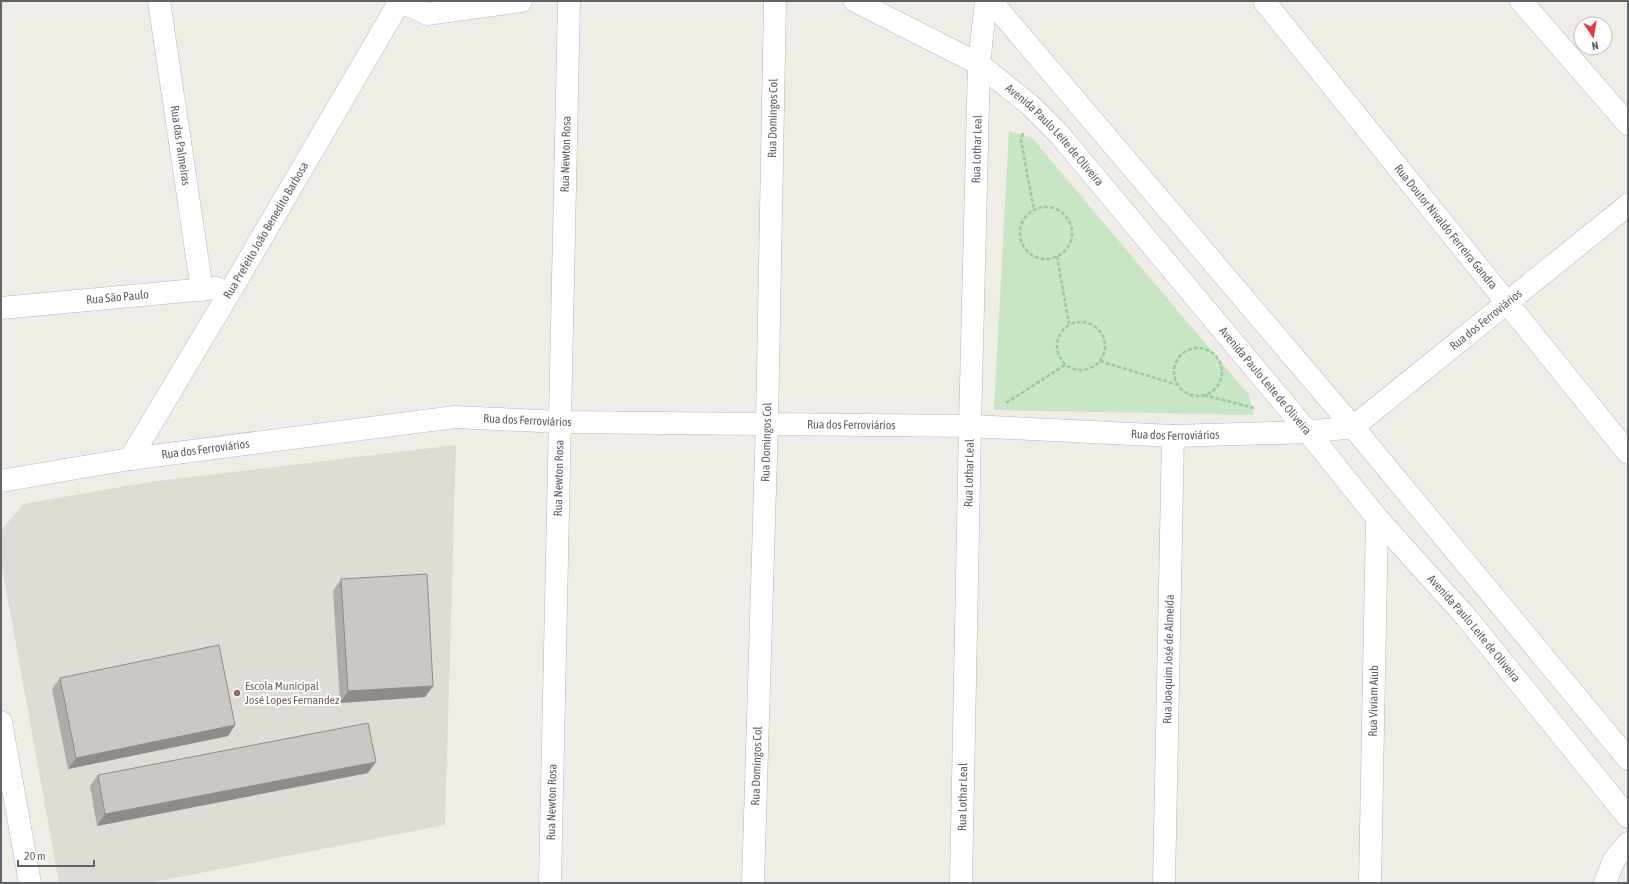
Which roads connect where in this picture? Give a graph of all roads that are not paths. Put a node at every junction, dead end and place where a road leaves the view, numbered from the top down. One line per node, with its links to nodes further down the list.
1 (159, 1): 15 (street, Rua das Palmeiras)
2 (400, 1): 3 (street); 14 (street, Rua Prefeito João Benedito Barbosa)
3 (521, 1)
4 (569, 1): 18 (street, Rua Newton Rosa)
5 (776, 1): 19 (street, Rua Domingos Col)
6 (855, 1): 11 (street, Avenida Paulo Leite de Oliveira)
7 (986, 1): 11 (street, Rua Lothar Leal)
8 (991, 1): 21 (street)
9 (1264, 1): 16 (street, Rua Doutor Nivaldo Ferreira Gandra)
10 (1521, 1): 12 (street)
11 (979, 64): 20 (street, Rua Lothar Leal); 22 (street, Avenida Paulo Leite de Oliveira)
12 (1628, 124)
13 (1628, 205): 16 (street, Rua dos Ferroviários)
14 (234, 285): 15 (street, Rua São Paulo); 25 (street, Rua Prefeito João Benedito Barbosa)
15 (202, 290): 17 (street, Rua São Paulo)
16 (1507, 302): 21 (street, Rua dos Ferroviários); 24 (street, Rua Doutor Nivaldo Ferreira Gandra)
17 (1, 308)
18 (560, 422): 19 (street, Rua dos Ferroviários); 25 (street, Rua dos Ferroviários); 33 (street, Rua Newton Rosa)
19 (767, 424): 20 (street, Rua dos Ferroviários); 34 (street, Rua Domingos Col)
20 (970, 426): 23 (street, Rua dos Ferroviários); 35 (street, Rua Lothar Leal)
21 (1352, 427): 22 (street, Rua dos Ferroviários); 29 (street)
22 (1308, 432): 23 (street, Rua dos Ferroviários); 27 (street, Avenida Paulo Leite de Oliveira)
23 (1174, 436): 36 (street, Rua Joaquim José de Almeida)
24 (1628, 453)
25 (130, 459): 26 (street, Rua dos Ferroviários)
26 (1, 480)
27 (1377, 518): 30 (street, Avenida Paulo Leite de Oliveira); 37 (street, Rua Viviam Aiub)
28 (1, 722): 32 (street)
29 (1628, 759)
30 (1628, 817)
31 (1628, 843): 38 (street)
32 (30, 883)
33 (550, 883)
34 (753, 883)
35 (962, 883)
36 (1164, 883)
37 (1370, 883)
38 (1605, 883)

